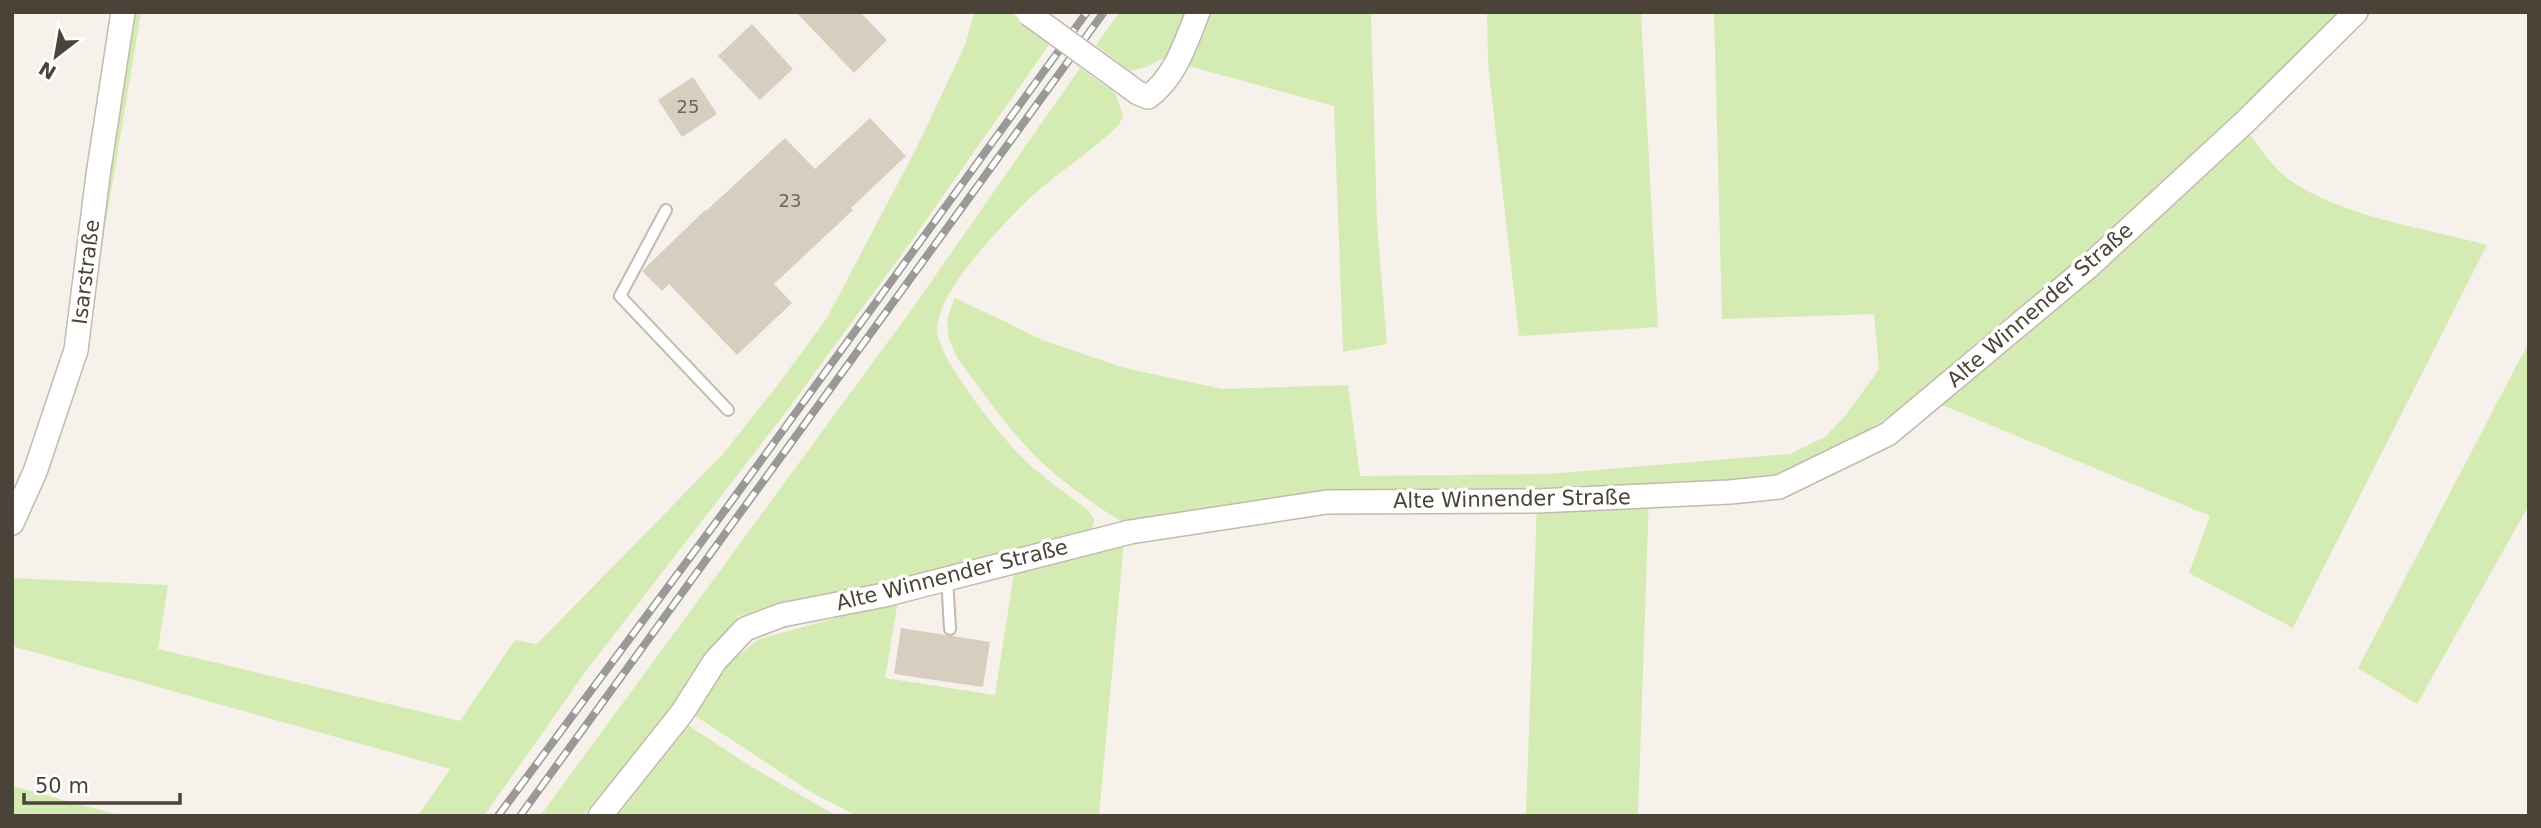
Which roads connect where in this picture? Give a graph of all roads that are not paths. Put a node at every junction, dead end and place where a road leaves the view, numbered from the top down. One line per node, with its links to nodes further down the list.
1 (123, 12): 7 (street, Isarstraße)
2 (1198, 12): 4 (street, bridge)
3 (2356, 12): 8 (street, Alte Winnender Straße)
4 (1029, 13)
5 (666, 210): 6 (lane)
6 (728, 410)
7 (12, 523)
8 (947, 577): 9 (lane); 10 (street, Alte Winnender Straße)
9 (950, 629)
10 (600, 816)

